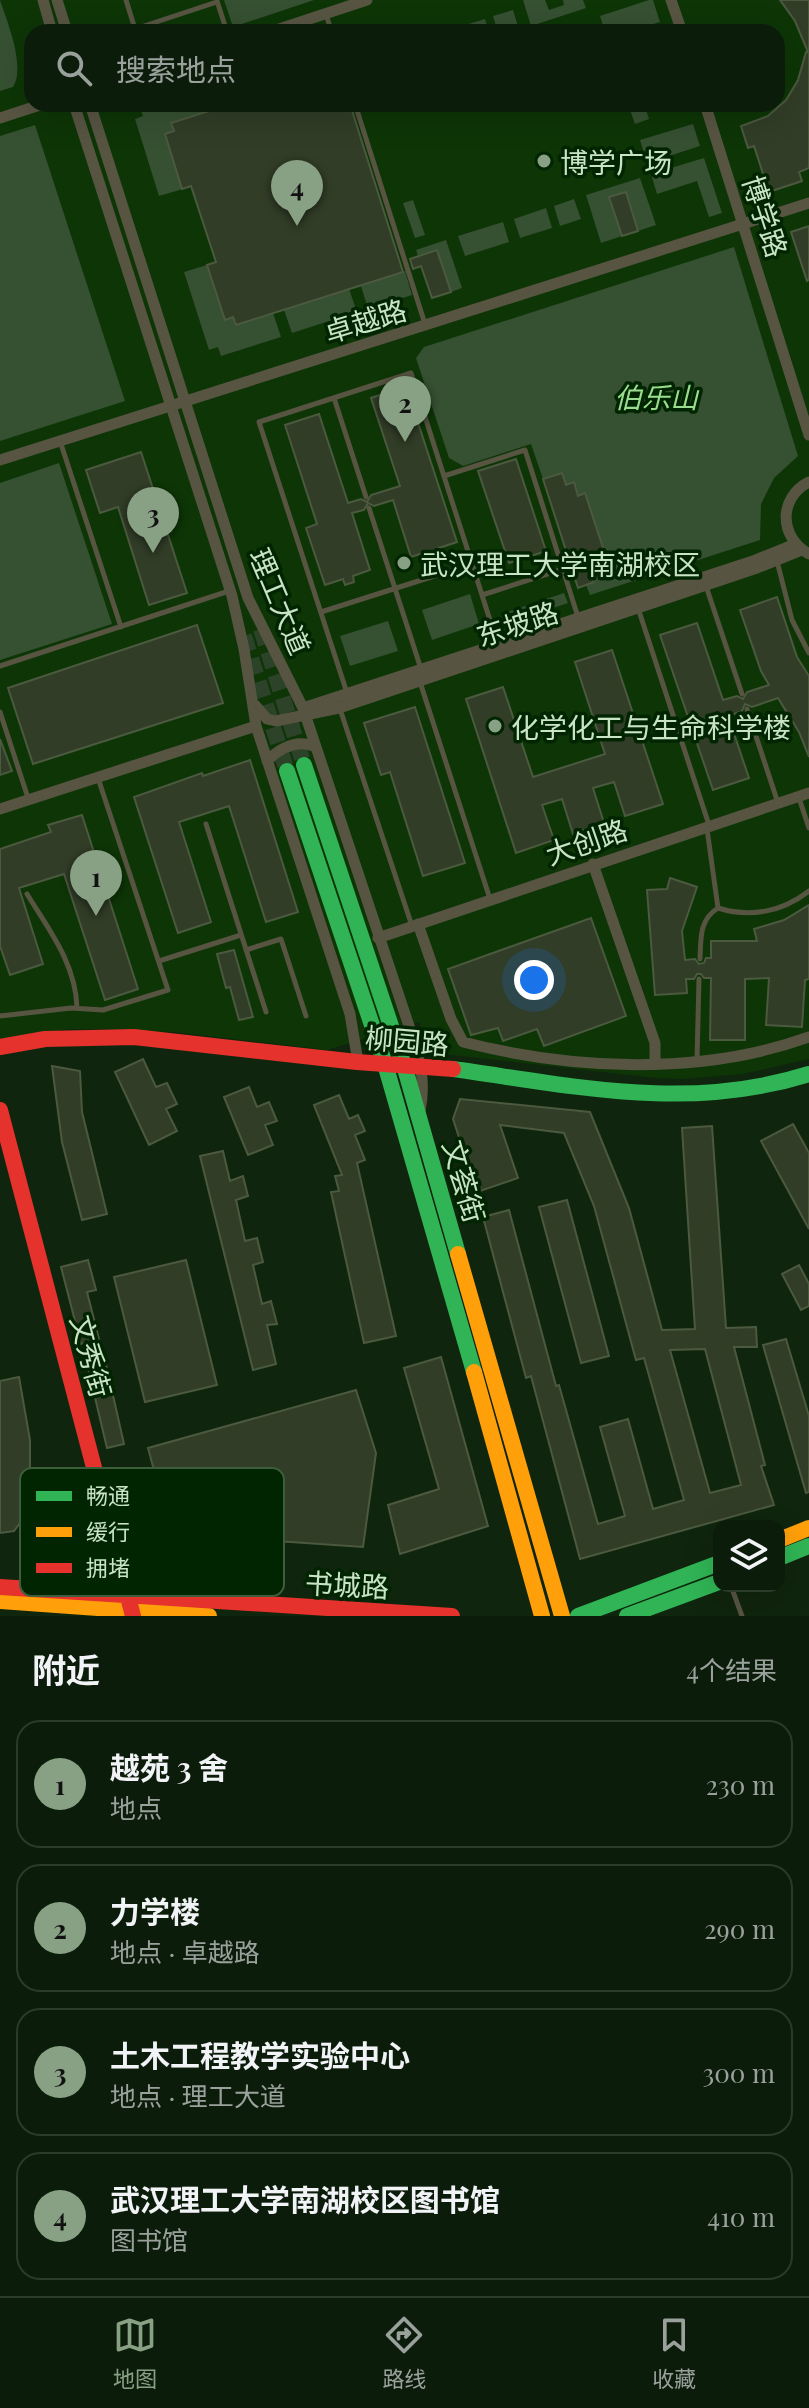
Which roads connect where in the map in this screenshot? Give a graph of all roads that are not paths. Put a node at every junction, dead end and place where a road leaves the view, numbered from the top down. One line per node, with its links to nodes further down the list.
1 (43, 0): 8 (street)
2 (57, 0): 9 (street)
3 (126, 0): 10 (lane)
4 (367, 0): 7 (street)
5 (671, 0): 15 (street)
6 (217, 1): 11 (lane); 12 (lane)
7 (326, 14): 13 (street); 14 (lane)
8 (50, 24)
9 (64, 24)
10 (133, 24)
11 (150, 24)
12 (224, 24)
13 (295, 24)
14 (329, 24)
15 (679, 24)
16 (24, 110): 21 (street)
17 (77, 112): 27 (street, 理工大道)
18 (93, 112): 26 (street, 理工大道)
19 (358, 112): 24 (lane)
20 (708, 112): 23 (street, 博学路)
21 (0, 118)
22 (809, 203): 23 (street, 卓越路)
23 (744, 226): 24 (street, 卓越路); 28 (street, 博学路)
24 (426, 326): 26 (street, 卓越路)
25 (334, 398): 31 (lane); 33 (lane); 44 (lane)
26 (185, 400): 27 (street, 卓越路); 57 (street, 理工大道)
27 (171, 405): 29 (street, 卓越路); 41 (street, 理工大道)
28 (809, 435)
29 (60, 440): 30 (street, 卓越路); 46 (lane)
30 (0, 460)
31 (444, 476): 37 (lane); 38 (lane)
32 (809, 482): 35 (street)
33 (366, 497)
34 (369, 508): 40 (lane)
35 (802, 549): 36 (street, 东坡路); 43 (street, 东坡路)
36 (776, 561): 39 (street, 东坡路); 48 (lane)
37 (472, 564): 40 (lane); 42 (lane)
38 (563, 569): 42 (lane); 45 (lane)
39 (705, 585): 43 (street, 东坡路); 52 (lane)
40 (395, 589): 44 (lane); 50 (lane)
41 (230, 590): 46 (lane); 53 (street, 理工大道)
42 (482, 595): 47 (lane)
43 (636, 604): 45 (street, 东坡路); 50 (street, 东坡路); 69 (lane)
44 (321, 612): 51 (lane)
45 (579, 618): 47 (street, 东坡路)
46 (121, 627): 49 (lane)
47 (498, 644): 50 (street, 东坡路)
48 (809, 653)
49 (0, 666)
50 (420, 675): 51 (street, 东坡路); 54 (street, 东坡路); 74 (lane)
51 (347, 694): 57 (street, 东坡路)
52 (742, 694)
53 (252, 701): 57 (street, 东坡路); 58 (street, 理工大道)
54 (339, 708): 57 (street, 东坡路); 76 (lane)
55 (747, 709): 66 (lane)
56 (0, 712): 65 (lane)
57 (305, 712): 59 (street, 理工大道)
58 (256, 726): 60 (street, 理工大道); 63 (street)
59 (316, 747): 60 (street); 78 (street, 理工大道)
60 (267, 761): 90 (street, 理工大道)
61 (304, 765): 93 (main road, 文荟街)
62 (287, 771): 91 (main road, 文荟街)
63 (97, 777): 65 (street); 81 (lane)
64 (804, 795): 66 (street, 大创路); 70 (lane)
65 (28, 800): 67 (street)
66 (778, 804): 69 (street, 大创路)
67 (0, 809)
68 (206, 824): 77 (lane)
69 (708, 826): 71 (street, 大创路); 75 (lane)
70 (809, 828)
71 (593, 864): 74 (street, 大创路); 92 (street)
72 (809, 891): 75 (lane)
73 (27, 894): 83 (lane)
74 (490, 899): 76 (street, 大创路)
75 (718, 908): 80 (lane)
76 (415, 925): 78 (street, 大创路); 92 (street)
77 (241, 935): 79 (lane); 81 (lane)
78 (378, 938): 93 (street, 理工大道)
79 (246, 950): 84 (lane); 86 (lane)
80 (700, 959)
81 (159, 961): 83 (lane)
82 (699, 979): 89 (lane)
83 (77, 1008): 85 (lane)
84 (266, 1012)
85 (0, 1016)
86 (306, 1016)
87 (809, 1037): 89 (street)
88 (0, 1047): 90 (main road, 柳园路)
89 (697, 1060): 92 (street)
90 (358, 1062): 91 (main road, 柳园路)
91 (385, 1064): 93 (main road, 柳园路); 111 (main road, 文荟街)
92 (655, 1064)
93 (413, 1065): 94 (main road, 柳园路); 112 (main road, 文荟街)
94 (809, 1074)
95 (0, 1110): 96 (main road, 文秀街)
96 (94, 1468)
97 (809, 1528): 98 (main road)
98 (785, 1538)
99 (809, 1546): 100 (main road)
100 (785, 1556)
101 (713, 1565): 113 (main road)
102 (713, 1584): 114 (main road)
103 (0, 1587): 104 (main road, 书城路)
104 (20, 1590)
105 (733, 1592): 115 (lane)
106 (56, 1596): 108 (main road, 书城路)
107 (0, 1601): 108 (main road, 书城路)
108 (131, 1608): 109 (main road, 书城路); 110 (main road, 书城路)
109 (209, 1616)
110 (452, 1616)
111 (542, 1616)
112 (562, 1616)
113 (578, 1616)
114 (627, 1616)
115 (742, 1616)

